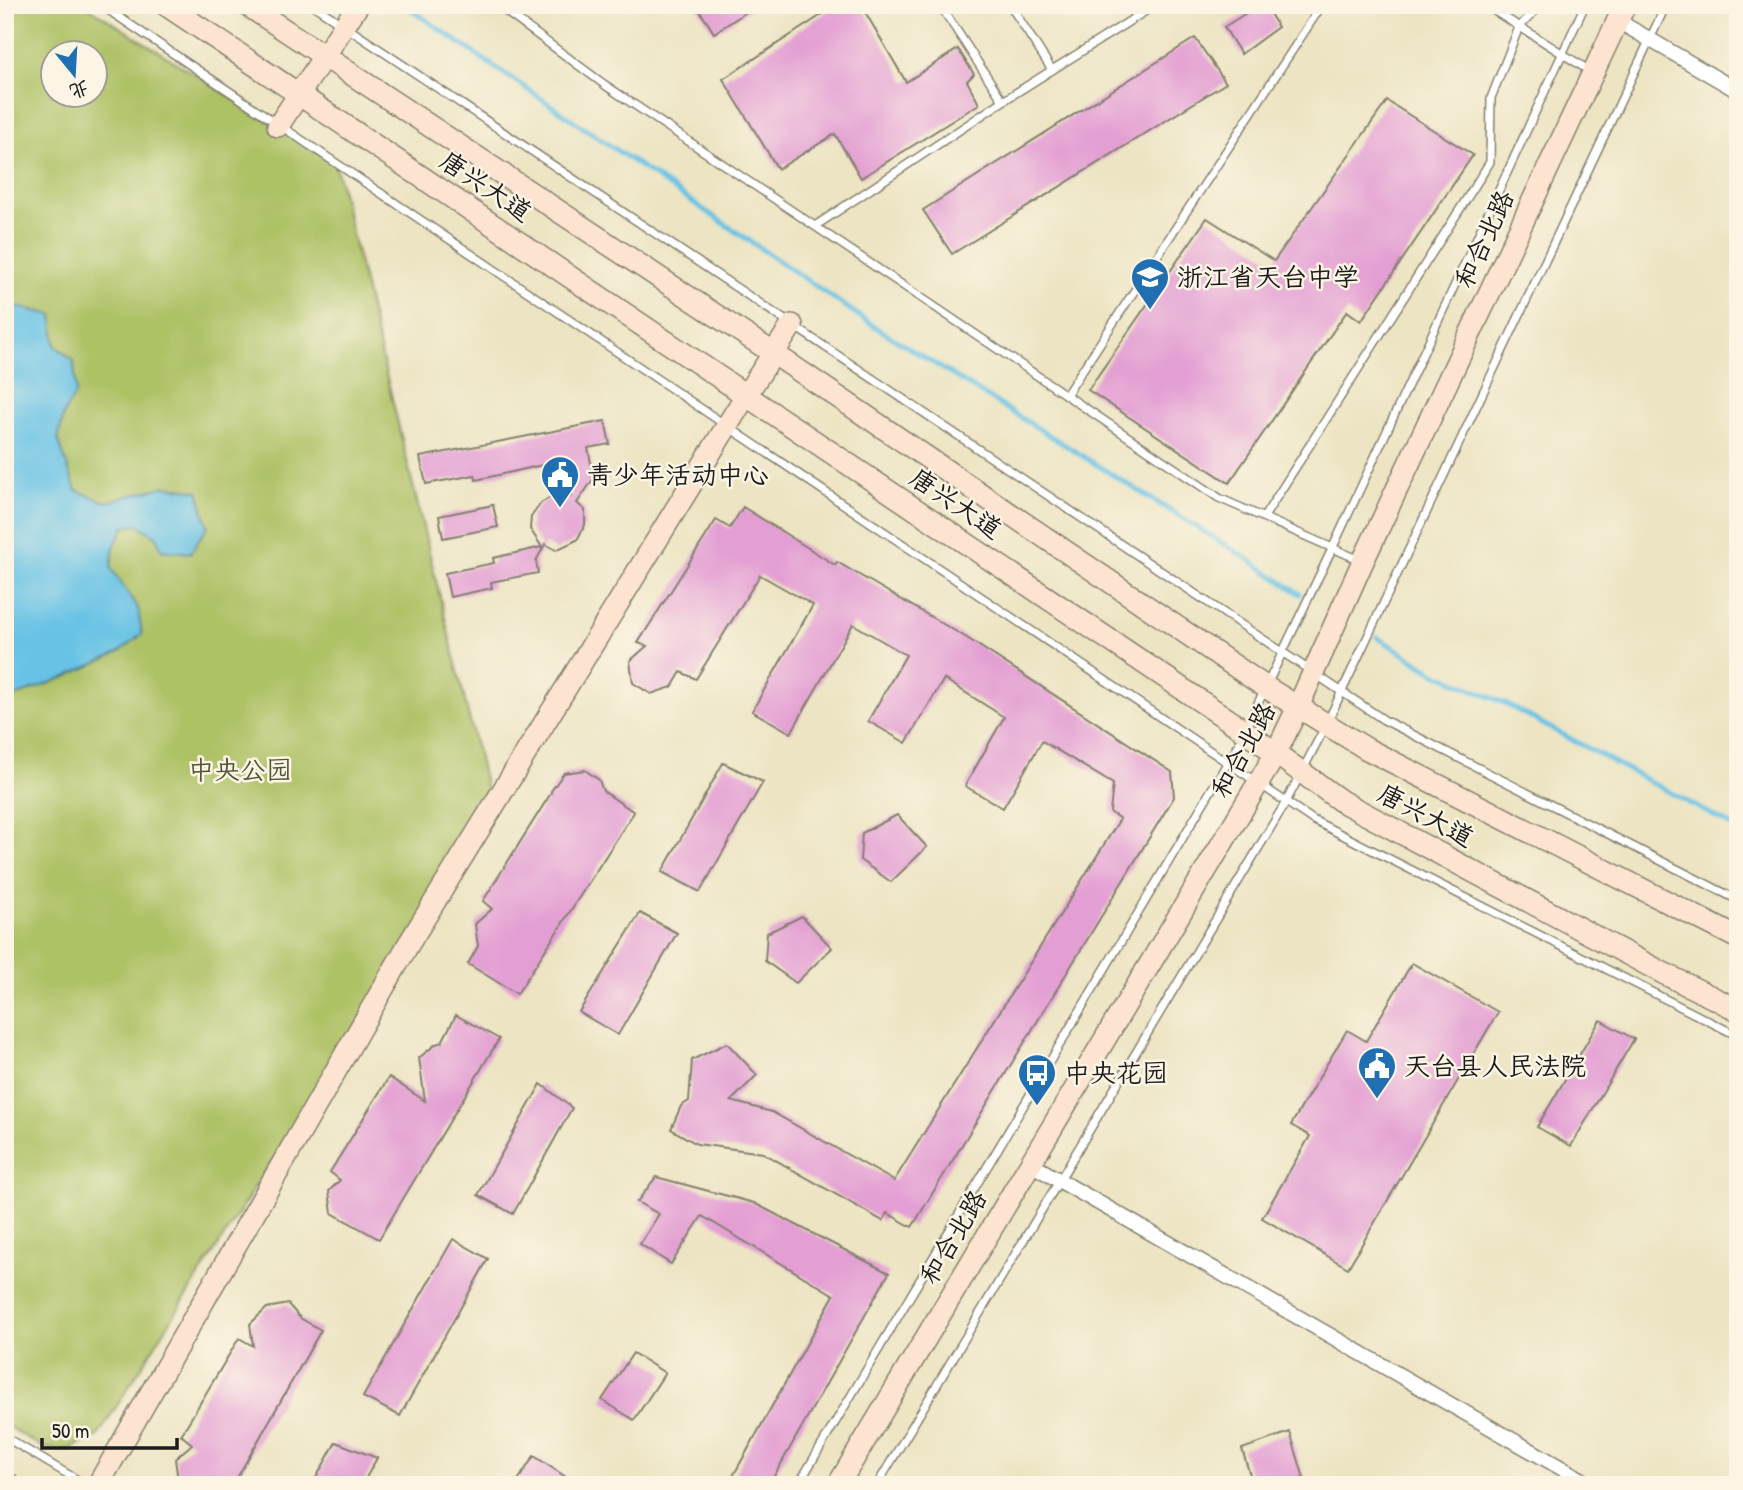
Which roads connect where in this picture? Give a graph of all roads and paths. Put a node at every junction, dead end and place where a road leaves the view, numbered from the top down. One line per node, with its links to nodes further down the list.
1 (101, 5): 26 (lane)
2 (166, 5): 24 (main road, 唐兴大道)
3 (247, 5): 20 (main road, 唐兴大道)
4 (313, 5): 16 (lane)
5 (358, 5): 16 (main road)
6 (497, 5): 27 (lane)
7 (940, 5): 25 (lane)
8 (1010, 5): 21 (lane)
9 (1155, 5): 21 (lane)
10 (1322, 5): 31 (lane)
11 (1485, 5): 17 (lane)
12 (1541, 5): 17 (lane)
13 (1586, 5): 19 (lane)
14 (1666, 5): 18 (lane)
15 (1622, 13): 18 (street); 22 (main road, 和合北路)
16 (344, 26): 20 (main road); 28 (lane)
17 (1519, 27): 19 (lane); 33 (lane)
18 (1650, 39): 23 (street); 39 (lane)
19 (1563, 53): 22 (lane); 34 (lane)
20 (324, 57): 24 (main road); 29 (main road, 唐兴大道)
21 (1052, 70): 25 (lane)
22 (1593, 73): 35 (main road, 和合北路)
23 (1738, 91)
24 (299, 94): 26 (main road); 30 (main road, 唐兴大道)
25 (1003, 101): 27 (lane)
26 (278, 126): 32 (lane)
27 (815, 226): 31 (lane)
28 (792, 325): 29 (main road); 36 (lane)
29 (773, 353): 30 (main road); 38 (main road, 唐兴大道)
30 (746, 395): 32 (main road); 42 (main road, 唐兴大道)
31 (1066, 395): 33 (lane)
32 (726, 427): 44 (lane); 56 (main road)
33 (1264, 517): 34 (lane)
34 (1333, 547): 35 (lane); 36 (lane)
35 (1363, 561): 37 (main road, 和合北路)
36 (1283, 653): 37 (lane); 38 (lane)
37 (1313, 673): 39 (lane); 40 (main road, 和合北路)
38 (1267, 688): 40 (main road, 唐兴大道); 42 (lane)
39 (1342, 692): 41 (lane); 48 (lane)
40 (1298, 707): 41 (main road, 唐兴大道); 43 (main road, 和合北路)
41 (1326, 725): 45 (lane); 49 (main road, 唐兴大道)
42 (1245, 731): 43 (main road, 唐兴大道); 44 (lane)
43 (1275, 755): 45 (main road, 唐兴大道); 46 (main road, 和合北路)
44 (1228, 764): 46 (lane); 57 (lane)
45 (1301, 773): 47 (lane); 50 (main road, 唐兴大道)
46 (1258, 784): 47 (lane); 52 (main road, 和合北路)
47 (1286, 802): 51 (lane); 53 (lane)
48 (1738, 900)
49 (1738, 938)
50 (1738, 1010)
51 (1738, 1036)
52 (1029, 1163): 53 (street); 58 (main road, 和合北路)
53 (1060, 1179): 59 (lane); 60 (street)
54 (5, 1437): 55 (lane)
55 (86, 1485)
56 (98, 1485)
57 (798, 1485)
58 (838, 1485)
59 (877, 1485)
60 (1591, 1485)

